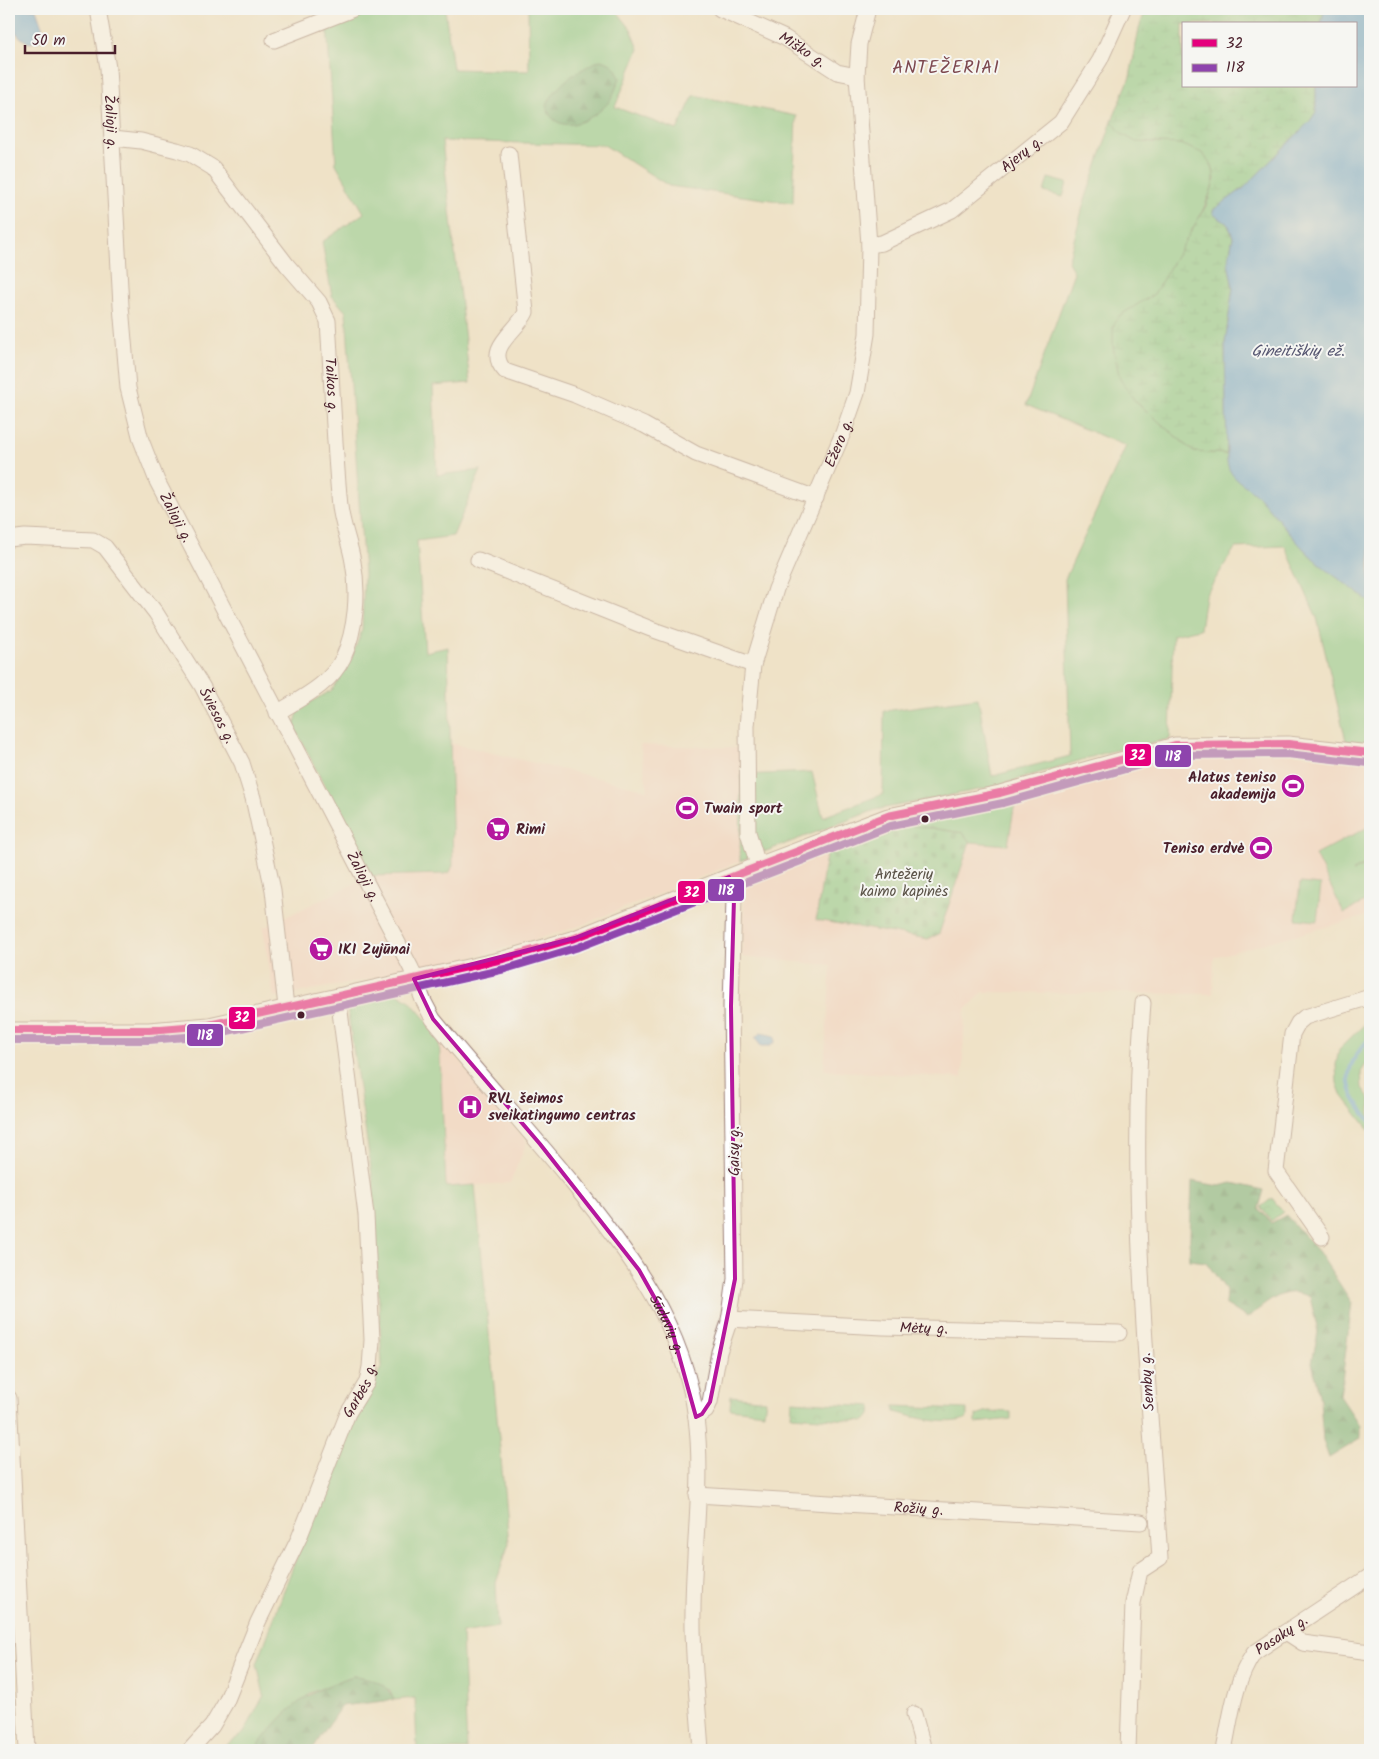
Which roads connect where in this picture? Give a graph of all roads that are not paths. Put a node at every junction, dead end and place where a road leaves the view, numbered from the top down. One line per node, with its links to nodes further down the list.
1 (98, 9): 8 (street, Žalioji g.)
2 (353, 9): 6 (street)
3 (720, 9): 7 (street, Miško g.)
4 (868, 9): 7 (street, Ežero g.)
5 (1123, 9): 10 (street, Ajerų g.)
6 (274, 40)
7 (857, 76): 10 (street, Ežero g.)
8 (113, 138): 15 (street, Žalioji g.); 15 (street, Taikos g.)
9 (509, 154): 11 (street)
10 (869, 244): 11 (street, Ežero g.)
11 (816, 498): 14 (street, Ežero g.)
12 (9, 539): 23 (street, Šviesos g.)
13 (478, 560): 14 (street)
14 (753, 665): 17 (street, Ežero g.)
15 (277, 712): 19 (street, Žalioji g.)
16 (1370, 753): 17 (street)
17 (758, 864): 18 (street)
18 (729, 877): 19 (street); 26 (street, Gaisų g.)
19 (414, 979): 20 (street); 29 (street, Sūduvių g.)
20 (338, 996): 23 (street); 37 (street, Garbės g.)
21 (1370, 997): 25 (street)
22 (1143, 1002): 40 (street, Sembų g.)
23 (286, 1007): 24 (street)
24 (9, 1030)
25 (1322, 1237)
26 (729, 1318): 27 (street, Mėtų g.); 29 (street, Gaisų g.)
27 (1119, 1333)
28 (9, 1398): 36 (street)
29 (696, 1417): 30 (street, Sūduvių g.)
30 (697, 1494): 31 (street, Rožių g.); 38 (street, Sūduvių g.)
31 (1141, 1522)
32 (1370, 1576): 33 (street, Pasakų g.)
33 (1286, 1632): 34 (street); 41 (street, Pasakų g.)
34 (1370, 1652)
35 (914, 1714): 39 (street)
36 (27, 1750)
37 (190, 1750)
38 (701, 1750)
39 (924, 1750)
40 (1128, 1750)
41 (1224, 1750)

